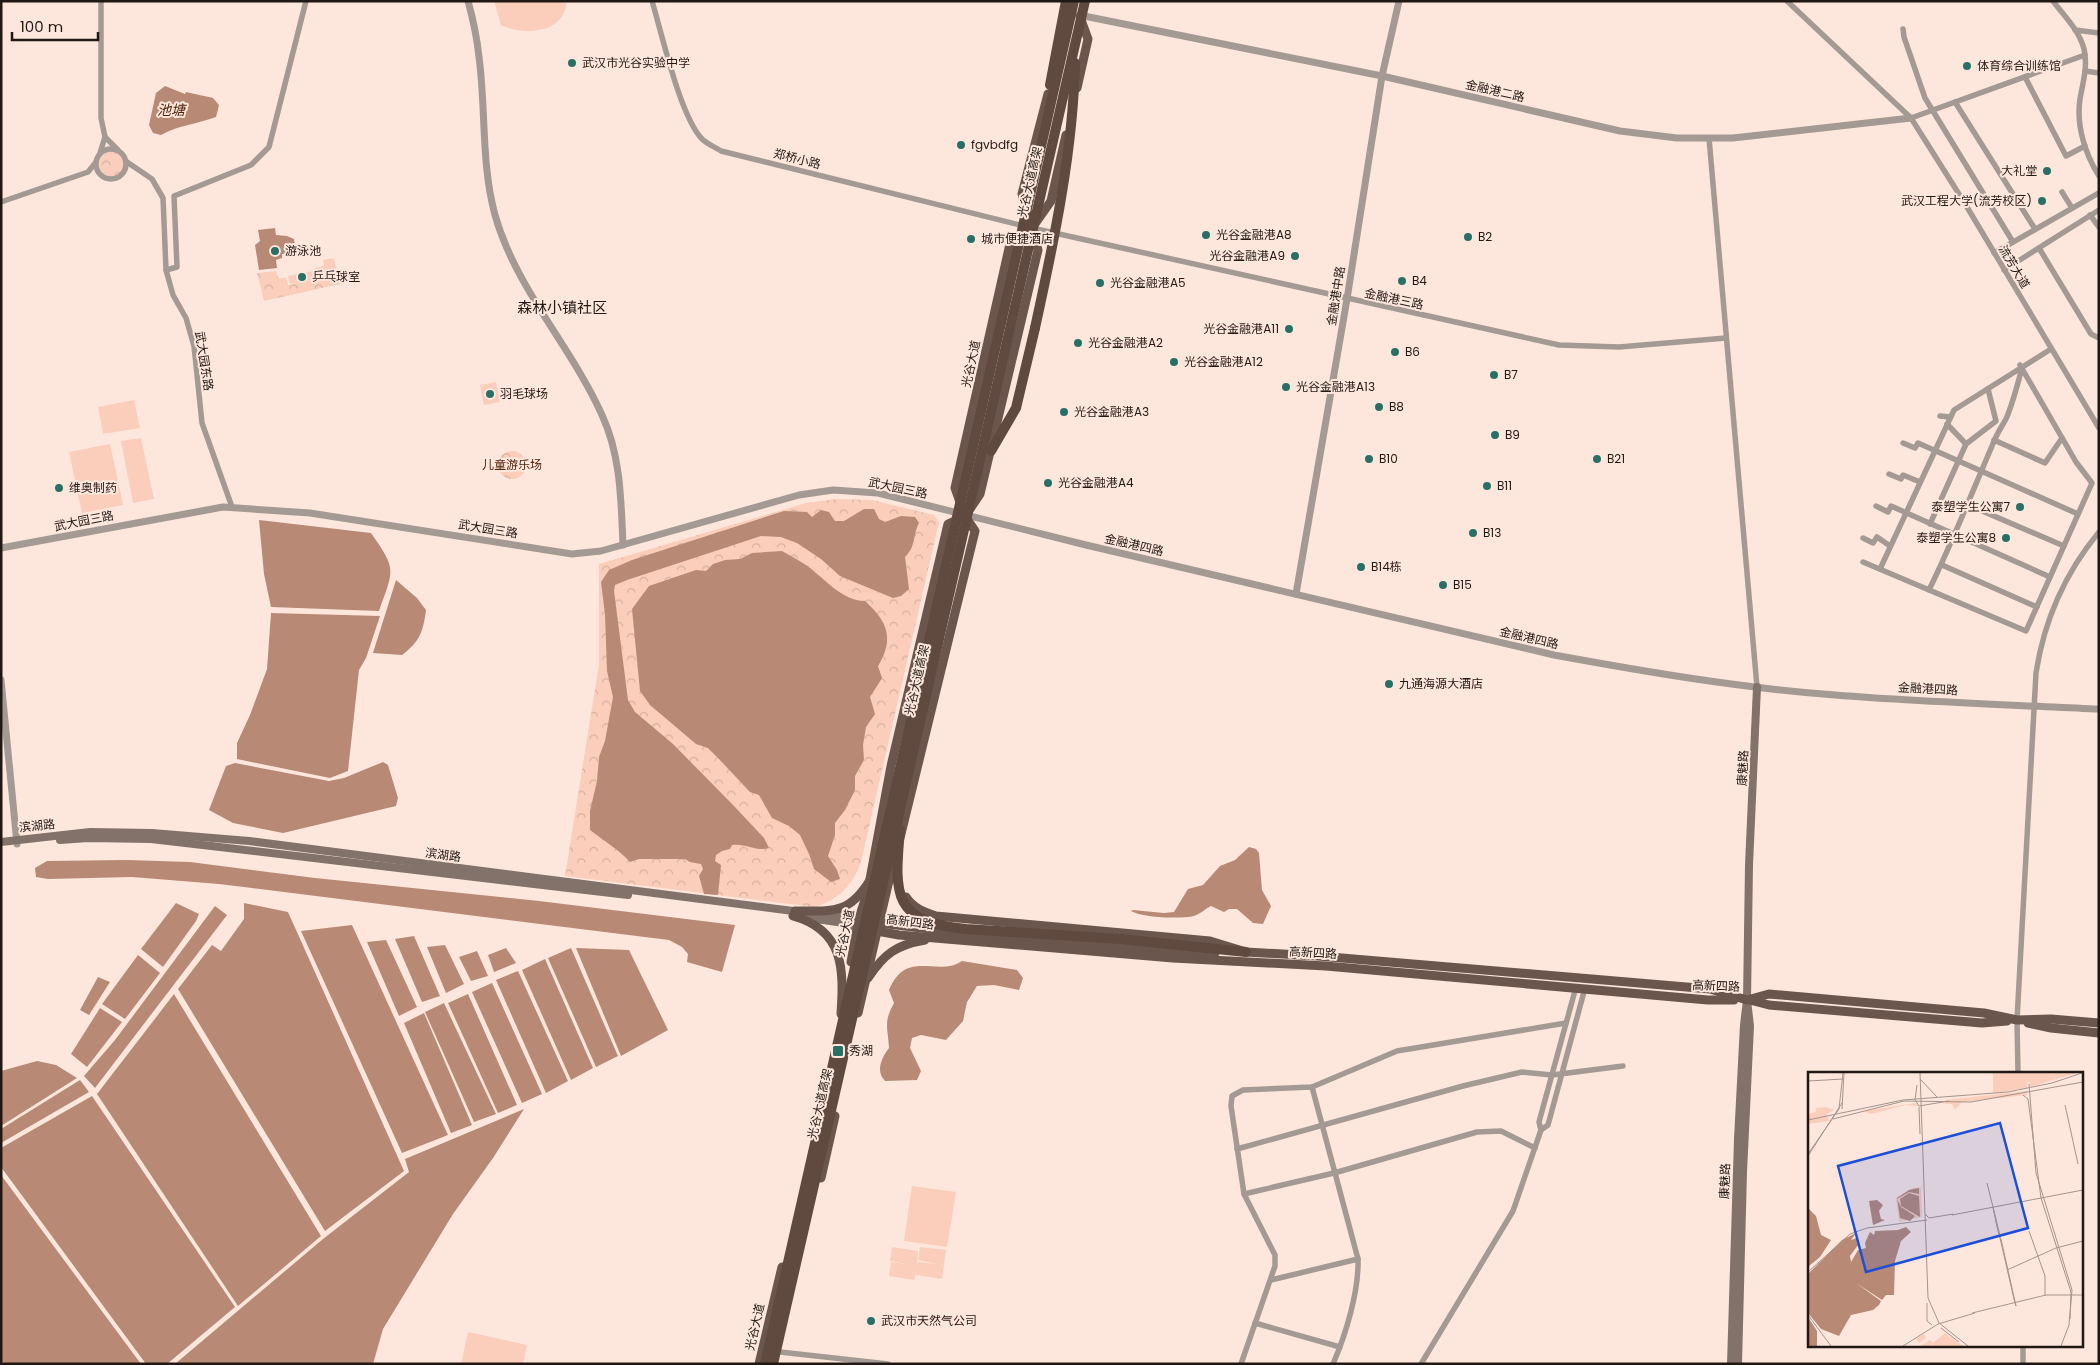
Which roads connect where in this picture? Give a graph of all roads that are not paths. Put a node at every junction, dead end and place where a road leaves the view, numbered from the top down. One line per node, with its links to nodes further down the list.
1 (101, 1): 25 (street)
2 (306, 1): 49 (street)
3 (468, 1): 81 (street)
4 (652, 1): 44 (street, 郑桥小路)
5 (1085, 1): 15 (highway, 光谷大道高架, bridge)
6 (1089, 1): 11 (main road, 光谷大道)
7 (1399, 1): 19 (street, 金融港中路)
8 (1787, 1): 24 (street, 流芳大道)
9 (2053, 1): 13 (street)
10 (1071, 2): 11 (main road, 光谷大道); 21 (highway); 134 (highway, 光谷大道高架, bridge)
11 (1079, 15): 19 (street, 金融港二路); 21 (main road, 光谷大道); 44 (main road, 光谷大道)
12 (1903, 29): 23 (street)
13 (2076, 30): 14 (street); 16 (street)
14 (2099, 33)
15 (1075, 41): 66 (highway, bridge); 96 (highway, 光谷大道高架, bridge)
16 (2085, 55): 17 (street); 20 (street)
17 (2085, 71): 18 (street); 27 (street)
18 (2099, 73)
19 (1382, 76): 26 (street, 金融港二路); 51 (street, 金融港中路)
20 (2025, 76): 22 (street); 27 (street)
21 (1050, 85): 44 (main road, 光谷大道)
22 (1955, 102): 23 (street); 45 (street)
23 (1933, 110): 24 (street); 46 (street)
24 (1911, 118): 26 (street, 金融港二路); 48 (street, 流芳大道)
25 (105, 137): 28 (street); 29 (street)
26 (1710, 138): 52 (street)
27 (2085, 146): 36 (street)
28 (118, 150): 29 (street); 31 (street)
29 (100, 153): 30 (street)
30 (96, 162): 33 (street); 34 (street)
31 (127, 162): 32 (street, 武大园东路); 35 (street)
32 (136, 169): 35 (street); 49 (street, 武大园东路)
33 (88, 172): 34 (street); 39 (street)
34 (102, 176): 35 (street)
35 (121, 176)
36 (2099, 176)
37 (2062, 192): 40 (street)
38 (2099, 193): 40 (street)
39 (1, 202)
40 (2072, 208): 45 (street)
41 (2099, 210): 42 (street)
42 (2090, 215): 43 (street); 47 (street)
43 (2099, 227)
44 (1032, 228): 51 (street, 金融港三路); 66 (main road, 光谷大道); 76 (main road, 光谷大道)
45 (2035, 229): 46 (street)
46 (2013, 242): 48 (street)
47 (2038, 248): 50 (street); 53 (street)
48 (1994, 253): 50 (street, 流芳大道)
49 (166, 270): 73 (street, 武大园东路)
50 (2004, 270): 54 (street, 流芳大道)
51 (1347, 299): 52 (street, 金融港三路); 90 (street, 金融港中路)
52 (1726, 338): 93 (street)
53 (2099, 338)
54 (2051, 349): 55 (street); 60 (street, 流芳大道)
55 (2021, 366): 56 (street); 61 (street); 62 (street)
56 (1988, 389): 58 (street); 64 (street)
57 (1940, 416): 58 (street)
58 (1950, 417): 59 (street)
59 (1947, 424): 64 (street); 65 (street)
60 (2099, 428)
61 (2062, 438): 62 (street); 75 (street)
62 (1994, 440): 68 (street)
63 (1903, 443): 65 (street)
64 (1966, 444): 67 (street)
65 (1935, 450): 67 (street); 70 (street)
66 (990, 452): 76 (main road, 光谷大道)
67 (1958, 461): 68 (street); 77 (street)
68 (1982, 471): 71 (street); 75 (street)
69 (1890, 474): 70 (street)
70 (1920, 482): 74 (street)
71 (1966, 504): 79 (street); 83 (street)
72 (1876, 506): 74 (street)
73 (232, 507): 81 (street, 武大园三路); 84 (street, 武大园三路)
74 (1905, 513): 77 (street); 82 (street)
75 (2078, 514): 83 (street)
76 (965, 516): 81 (street, 武大园三路); 90 (street, 金融港四路); 99 (main road, 光谷大道); 101 (main road, 光谷大道)
77 (1930, 524): 79 (street)
78 (2099, 532): 94 (street)
79 (1953, 535): 86 (street); 88 (street)
80 (1863, 538): 82 (street)
81 (623, 545)
82 (1890, 546): 87 (street)
83 (2064, 546): 88 (street)
84 (1, 548)
85 (1863, 562): 87 (street)
86 (1942, 565): 89 (street); 91 (street)
87 (1880, 569): 89 (street)
88 (2050, 577): 91 (street)
89 (1929, 590): 91 (street)
90 (1296, 594): 93 (street, 金融港四路)
91 (2037, 607)
92 (1, 680): 98 (street)
93 (1758, 687): 94 (street, 金融港四路); 110 (main road, 康魅路)
94 (2033, 706): 95 (street, 金融港四路); 112 (street)
95 (2099, 709)
96 (908, 773): 107 (highway, bridge); 135 (highway, 光谷大道高架, bridge)
97 (1, 842): 98 (main road, 滨湖路)
98 (17, 842): 100 (main road, 滨湖路); 102 (main road, 滨湖路)
99 (898, 844): 104 (main road, 光谷大道); 107 (main road, 高新四路)
100 (1, 846)
101 (870, 880): 102 (main road); 103 (main road, 光谷大道)
102 (794, 913): 103 (main road, 滨湖路); 105 (main road, 滨湖路); 111 (main road)
103 (859, 918): 104 (main road, 滨湖路); 105 (main road, 光谷大道)
104 (878, 927): 105 (main road, 滨湖路); 106 (main road, 高新四路); 107 (main road, 高新四路); 109 (main road, 光谷大道)
105 (858, 928): 111 (main road, 光谷大道)
106 (939, 938): 108 (main road, 高新四路); 109 (main road)
107 (1246, 952): 110 (main road, 高新四路)
108 (1580, 988): 110 (main road, 高新四路); 113 (street); 118 (street)
109 (862, 997): 132 (main road, 光谷大道)
110 (1747, 1000): 112 (main road, 高新四路); 141 (main road, 康魅路); 142 (main road, 康魅路)
111 (841, 1014): 133 (main road, 光谷大道)
112 (2017, 1020): 114 (main road, 高新四路); 115 (main road, 高新四路); 117 (street)
113 (1566, 1023): 119 (street); 120 (street)
114 (2099, 1023)
115 (2099, 1033)
116 (1623, 1066): 118 (street)
117 (2018, 1072)
118 (1562, 1074): 119 (street); 122 (street)
119 (1552, 1075): 121 (street); 122 (street)
120 (1312, 1087): 121 (street); 124 (street)
121 (1322, 1127): 124 (street); 125 (street)
122 (1541, 1130): 123 (street)
123 (1535, 1148): 125 (street); 140 (street)
124 (1237, 1149): 126 (street)
125 (1334, 1173): 126 (street); 127 (street)
126 (1244, 1194): 128 (street)
127 (1358, 1259): 128 (street); 130 (street)
128 (1270, 1280): 129 (street)
129 (1255, 1323): 130 (street); 138 (street)
130 (1340, 1347): 139 (street)
131 (2023, 1348): 143 (street)
132 (780, 1352): 136 (main road, 光谷大道); 137 (street)
133 (759, 1364)
134 (765, 1364)
135 (773, 1364)
136 (778, 1364)
137 (888, 1364)
138 (1241, 1364)
139 (1333, 1364)
140 (1421, 1364)
141 (1731, 1364)
142 (1738, 1364)
143 (2023, 1364)

